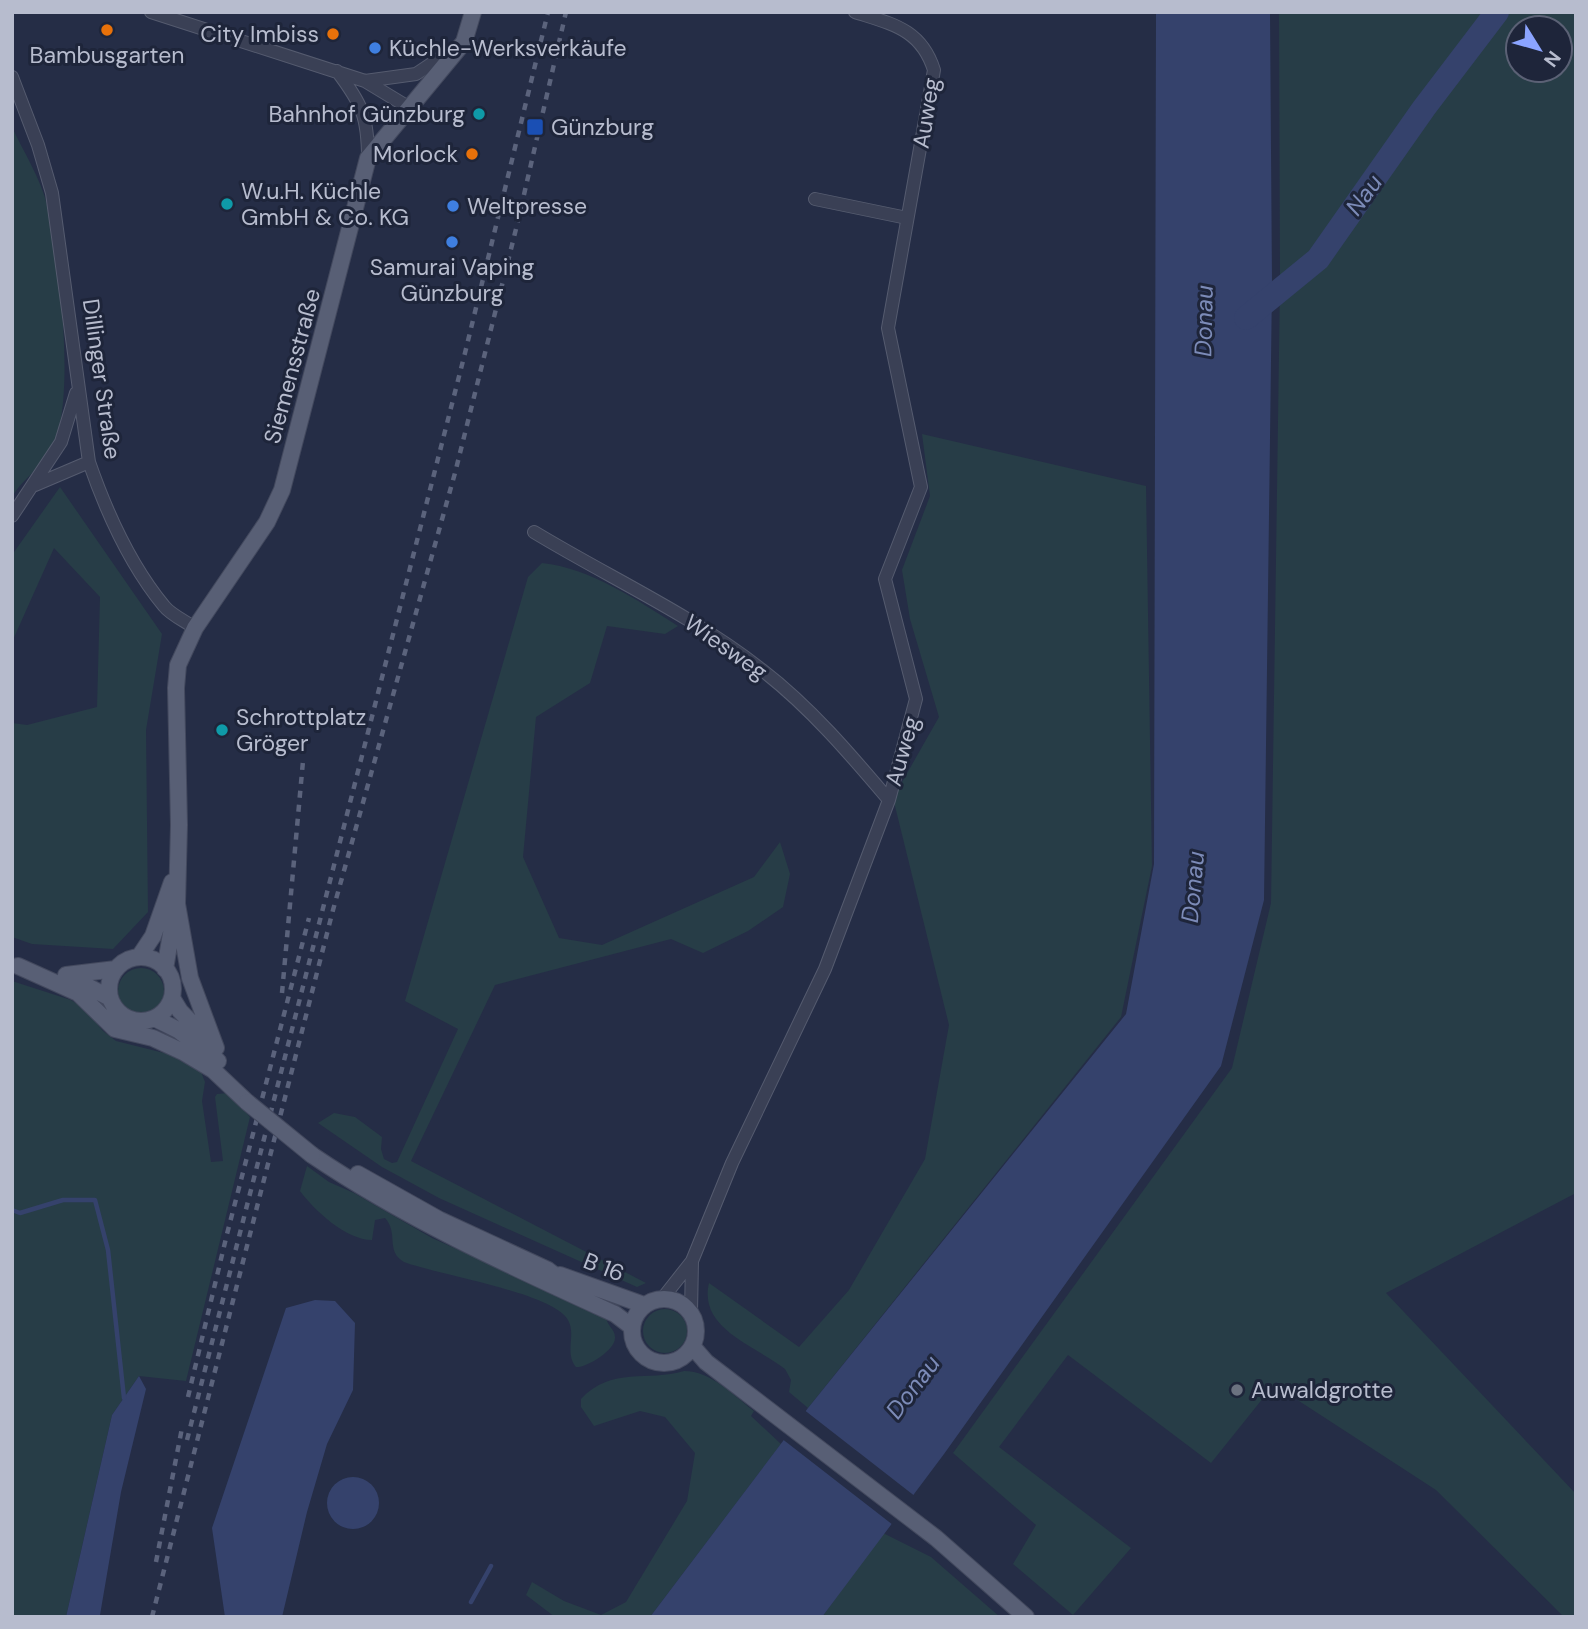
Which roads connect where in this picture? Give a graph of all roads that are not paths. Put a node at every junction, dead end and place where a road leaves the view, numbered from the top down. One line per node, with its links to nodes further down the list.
1 (151, 12): 5 (street)
2 (473, 12): 4 (main road)
3 (855, 12): 11 (street, Auweg)
4 (464, 42): 7 (street); 8 (main road, Siemensstraße)
5 (336, 71): 7 (street); 9 (street)
6 (12, 77): 12 (street, Dillinger Straße)
7 (365, 81): 8 (street)
8 (408, 107): 9 (main road, Siemensstraße)
9 (368, 158): 17 (main road, Siemensstraße)
10 (815, 199): 11 (street)
11 (907, 218): 18 (street, Auweg)
12 (78, 387): 13 (street, Dillinger Straße); 14 (street)
13 (89, 462): 14 (street); 17 (street, Dillinger Straße)
14 (35, 485): 15 (street)
15 (12, 516)
16 (534, 532): 18 (street, Wiesweg)
17 (195, 628): 19 (main road)
18 (889, 800): 32 (street, Auweg)
19 (178, 863): 20 (main road); 21 (main road)
20 (177, 904): 24 (main road); 29 (main road)
21 (139, 957): 23 (main road, B 16); 24 (main road)
22 (15, 965): 25 (main road, B 16); 30 (main road, B 16)
23 (116, 969): 25 (main road, B 16); 26 (main road)
24 (165, 969): 27 (main road, B 16)
25 (66, 975): 26 (main road, B 16)
26 (110, 998): 28 (main road, B 16)
27 (172, 998): 28 (main road); 29 (main road, B 16)
28 (155, 1018): 30 (main road, B 16)
29 (216, 1048): 30 (main road, B 16)
30 (217, 1067): 31 (main road, B 16)
31 (314, 1150): 33 (main road, B 16); 35 (main road, B 16)
32 (692, 1261): 34 (street, Auweg); 37 (street, Auweg)
33 (548, 1270): 35 (main road, B 16); 36 (main road, B 16)
34 (662, 1298): 36 (main road); 37 (main road)
35 (591, 1303): 38 (main road, B 16)
36 (644, 1305): 38 (main road)
37 (691, 1312): 39 (main road)
38 (632, 1327): 39 (main road)
39 (693, 1347): 40 (main road)
40 (1026, 1617)

